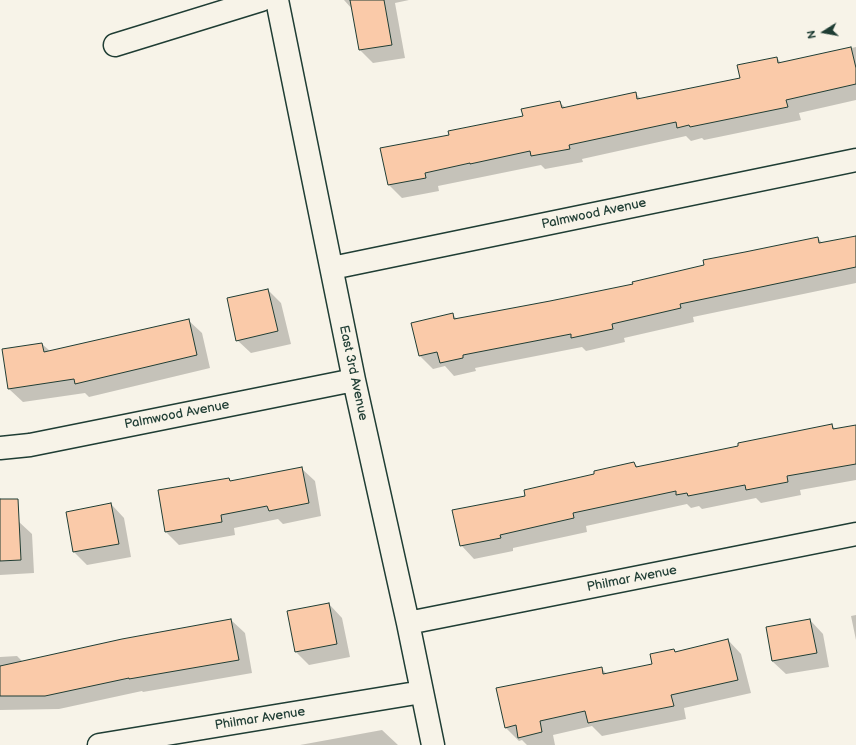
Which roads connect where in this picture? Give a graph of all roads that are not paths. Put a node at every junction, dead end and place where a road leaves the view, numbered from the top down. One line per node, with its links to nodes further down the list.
1 (261, 0): 3 (street)
2 (277, 0): 5 (street, East 3rd Avenue)
3 (115, 45)
4 (856, 160): 5 (street, Palmwood Avenue)
5 (332, 268): 6 (street, East 3rd Avenue)
6 (354, 380): 7 (street, Palmwood Avenue); 9 (street, East 3rd Avenue)
7 (0, 448)
8 (856, 534): 9 (street, Philmar Avenue)
9 (408, 623): 10 (street, East 3rd Avenue)
10 (422, 692): 11 (street, Philmar Avenue); 12 (street, East 3rd Avenue)
11 (99, 745)
12 (433, 745)

